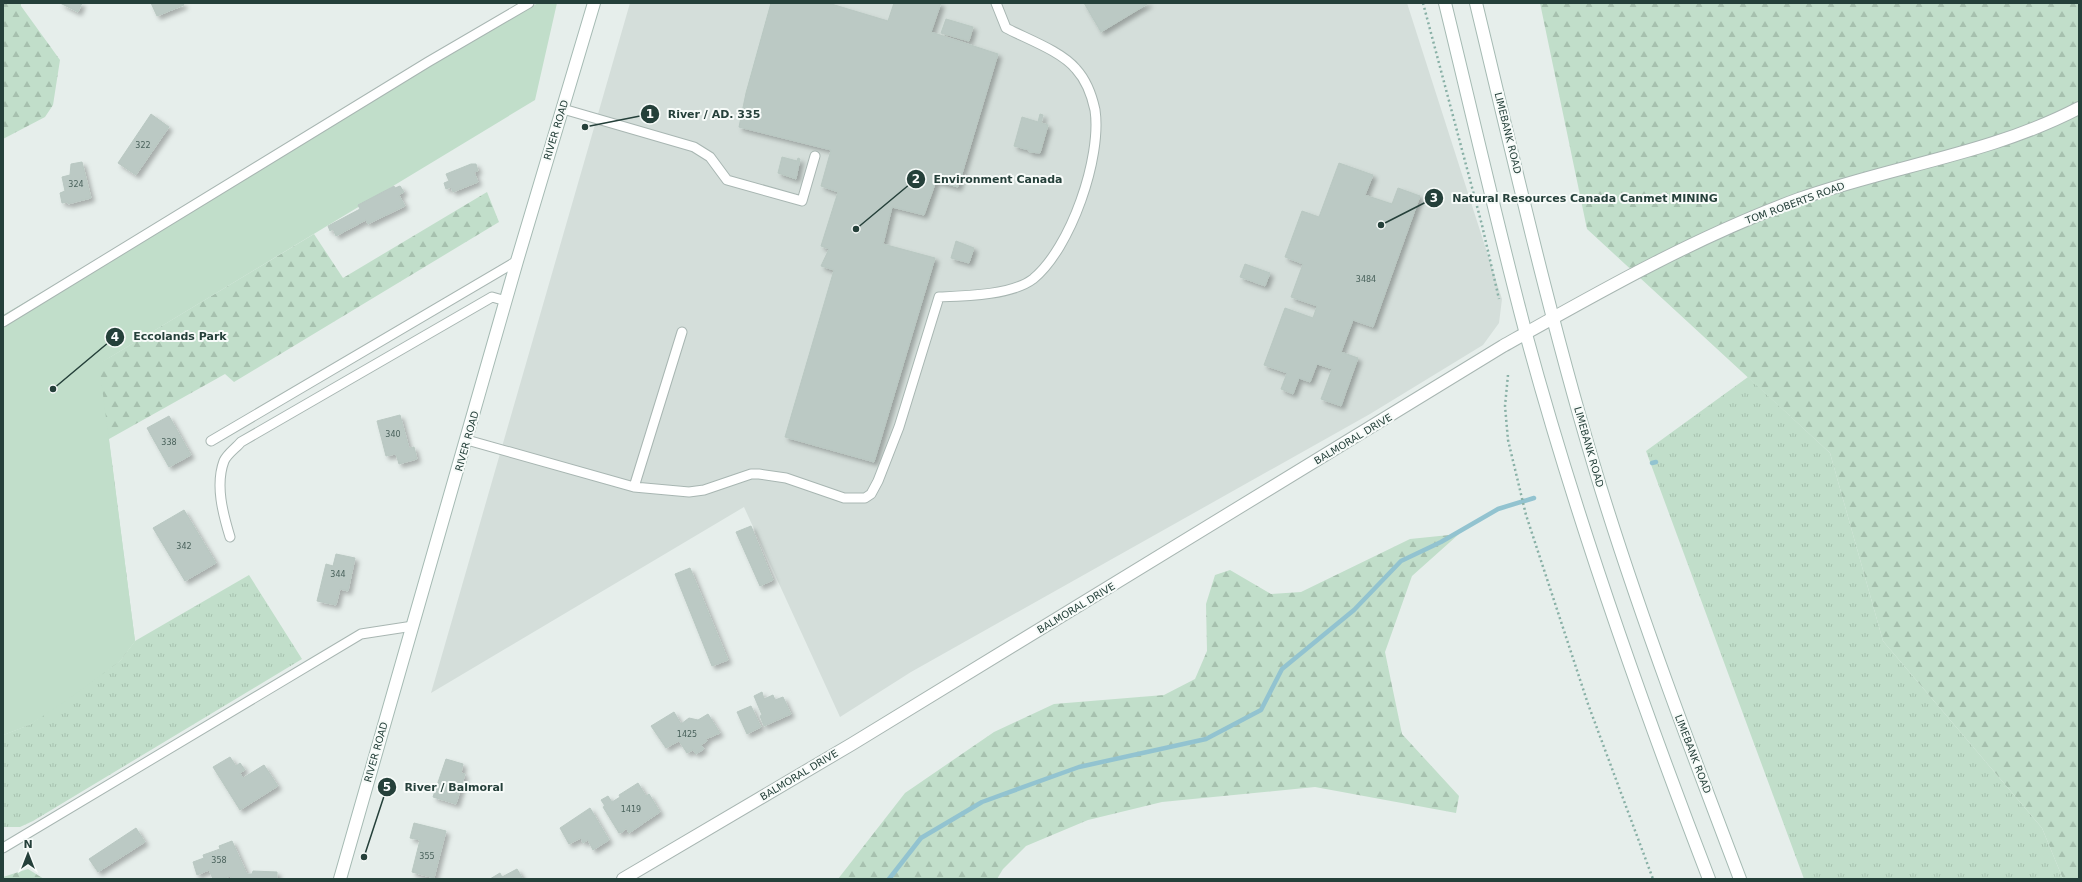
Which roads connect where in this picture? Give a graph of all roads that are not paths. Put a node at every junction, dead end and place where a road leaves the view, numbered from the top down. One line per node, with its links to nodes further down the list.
1 (529, 3): 12 (lane)
2 (594, 3): 7 (main road, RIVER ROAD)
3 (996, 3): 17 (lane)
4 (1446, 3): 14 (main road)
5 (1476, 3): 11 (main road, LIMEBANK ROAD)
6 (2079, 108): 11 (main road, TOM ROBERTS ROAD)
7 (563, 109): 8 (lane); 9 (main road, RIVER ROAD)
8 (815, 156)
9 (517, 260): 10 (main road, RIVER ROAD); 16 (lane)
10 (506, 301): 15 (main road, RIVER ROAD); 18 (lane)
11 (1553, 318): 14 (main road, TOM ROBERTS ROAD); 24 (main road, LIMEBANK ROAD)
12 (3, 322)
13 (682, 332): 17 (lane)
14 (1526, 333): 22 (main road, BALMORAL DRIVE); 23 (main road)
15 (467, 440): 17 (lane); 19 (main road, RIVER ROAD)
16 (211, 441)
17 (634, 487)
18 (230, 537)
19 (413, 626): 20 (lane); 21 (main road, RIVER ROAD)
20 (3, 848)
21 (340, 879)
22 (623, 879)
23 (1709, 879)
24 (1740, 879)

